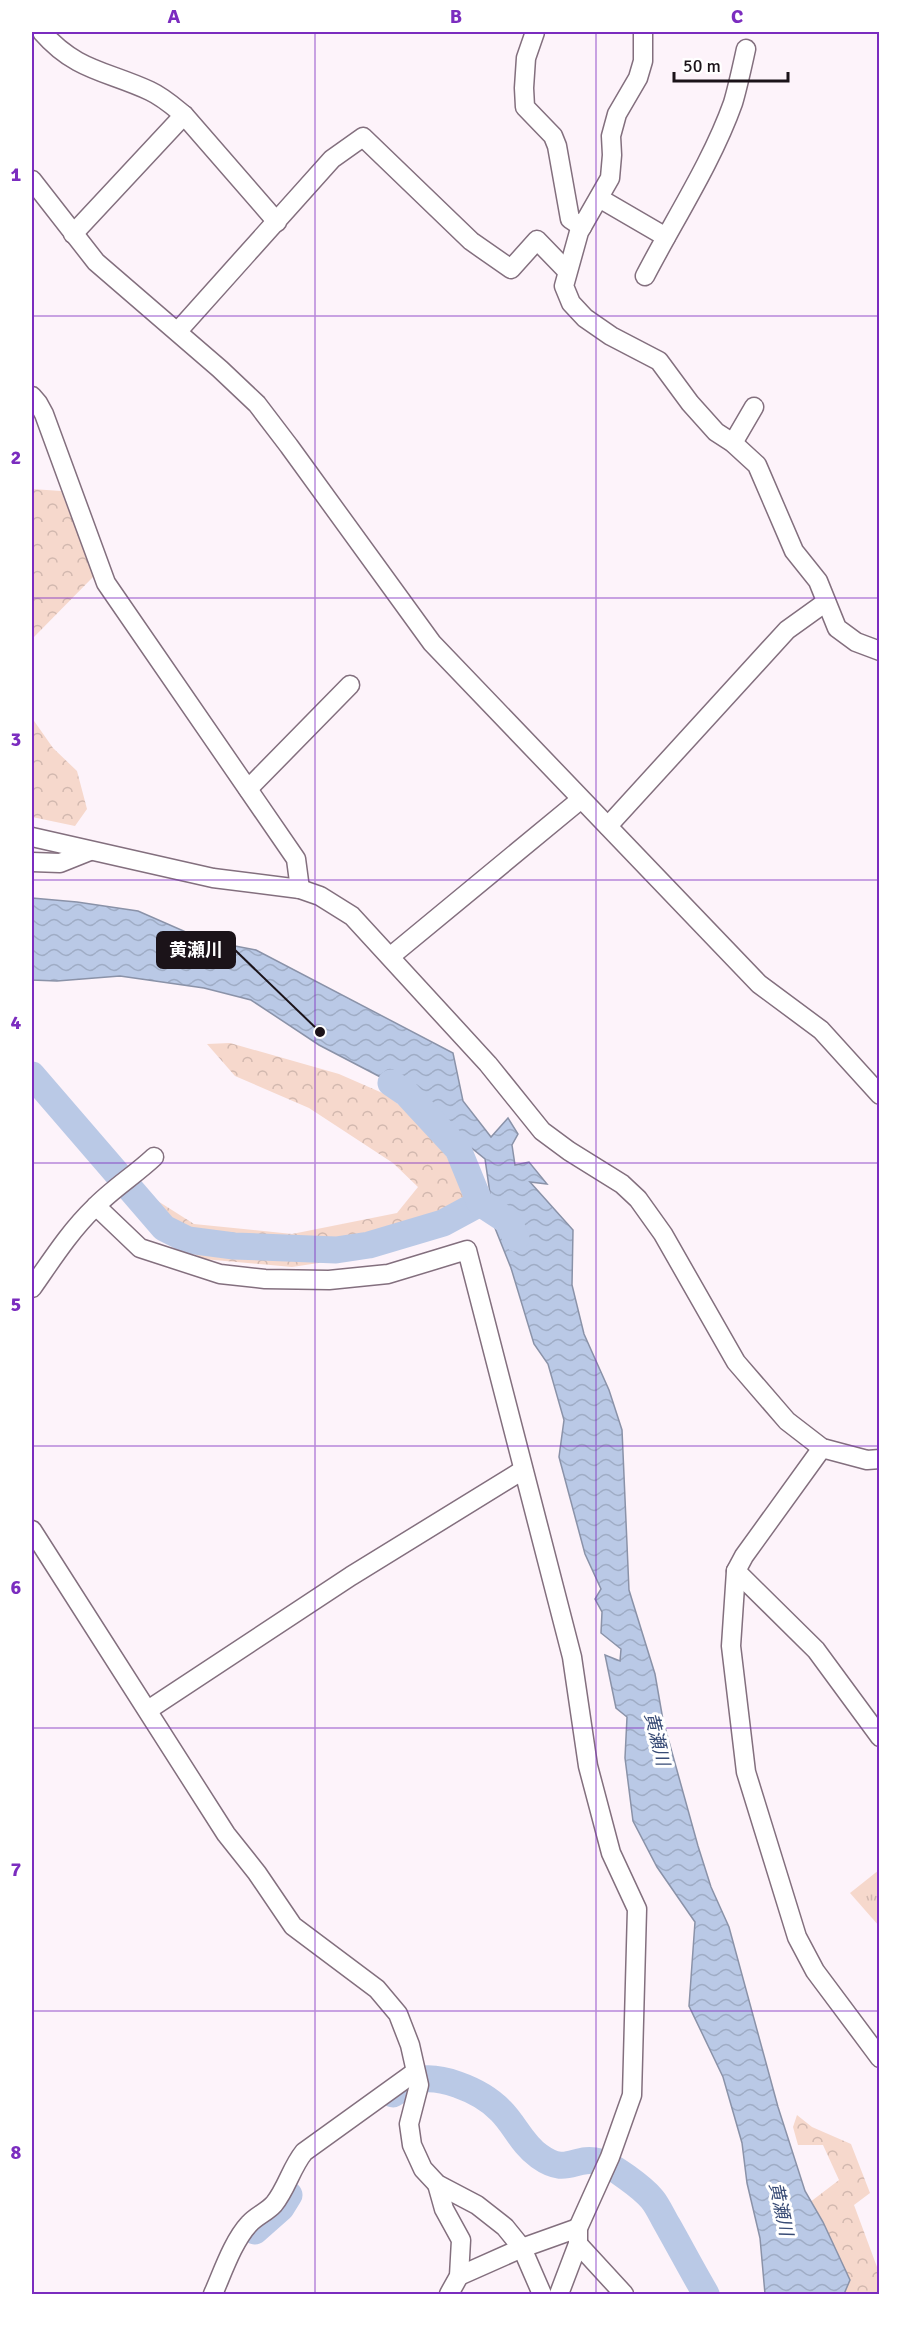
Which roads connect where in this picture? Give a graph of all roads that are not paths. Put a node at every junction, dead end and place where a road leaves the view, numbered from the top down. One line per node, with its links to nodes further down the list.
1 (42, 32): 5 (street)
2 (535, 32): 9 (street)
3 (643, 32): 7 (street)
4 (746, 49): 11 (street)
5 (184, 115): 8 (street); 10 (street)
6 (32, 180): 10 (street)
7 (599, 198): 9 (street); 11 (street)
8 (277, 222): 12 (street); 14 (street)
9 (582, 227): 12 (street)
10 (73, 234): 14 (street)
11 (666, 237): 13 (street)
12 (567, 271): 17 (street)
13 (645, 276)
14 (178, 332): 22 (street)
15 (32, 396): 21 (street)
16 (754, 407): 17 (street)
17 (734, 443): 18 (street)
18 (826, 602): 19 (street); 23 (street)
19 (879, 651)
20 (350, 685): 21 (street)
21 (248, 789): 27 (street)
22 (580, 800): 23 (street); 28 (street)
23 (608, 826): 29 (street)
24 (32, 837): 25 (street)
25 (90, 851): 26 (street); 27 (street)
26 (32, 862)
27 (300, 889): 28 (street)
28 (391, 956): 33 (street)
29 (879, 1094)
30 (154, 1157): 31 (street)
31 (96, 1206): 32 (street); 35 (street)
32 (32, 1288)
33 (822, 1448): 34 (street); 37 (street)
34 (879, 1459)
35 (523, 1470): 38 (street); 43 (street)
36 (32, 1530): 38 (street)
37 (736, 1571): 39 (street); 40 (street)
38 (148, 1710): 41 (street)
39 (879, 1737)
40 (879, 2056)
41 (416, 2077): 42 (street); 47 (street)
42 (437, 2184): 44 (street); 45 (street)
43 (578, 2236): 44 (street); 46 (street); 50 (street)
44 (522, 2248): 45 (street); 49 (street)
45 (459, 2276): 48 (street)
46 (559, 2294)
47 (213, 2295)
48 (450, 2295)
49 (542, 2295)
50 (624, 2295)

